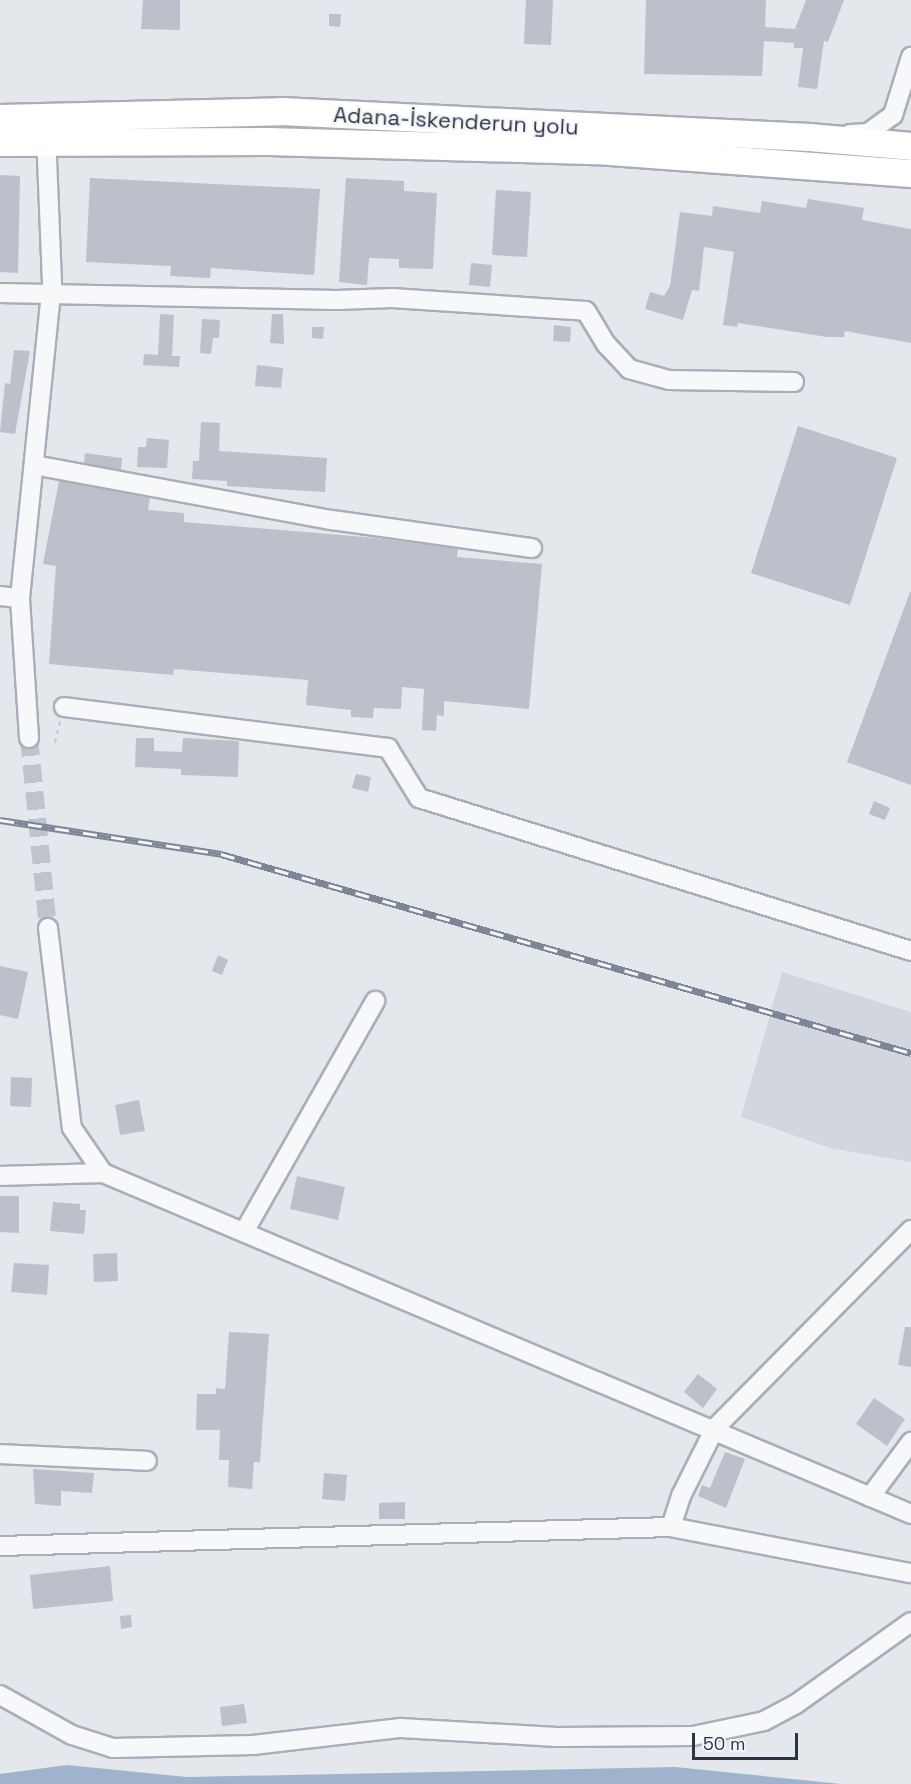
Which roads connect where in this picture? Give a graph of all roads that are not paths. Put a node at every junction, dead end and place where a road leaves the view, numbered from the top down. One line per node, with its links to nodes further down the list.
1 (911, 57): 4 (street)
2 (0, 118): 3 (highway, Adana-İskenderun yolu)
3 (46, 128): 4 (highway, Adana-İskenderun yolu); 5 (highway); 7 (highway); 9 (street)
4 (809, 137): 6 (highway, Adana-İskenderun yolu)
5 (0, 142)
6 (911, 146)
7 (911, 173)
8 (0, 293): 9 (street)
9 (51, 294): 10 (street); 11 (street)
10 (794, 382)
11 (34, 465): 12 (street); 14 (street)
12 (532, 548)
13 (0, 596): 14 (street)
14 (20, 598): 16 (street)
15 (64, 707): 18 (street)
16 (29, 738)
17 (48, 928): 20 (street)
18 (911, 951)
19 (375, 1001): 23 (street)
20 (103, 1173): 21 (street); 23 (street)
21 (0, 1176)
22 (911, 1230): 24 (street)
23 (244, 1232): 24 (street)
24 (715, 1428): 28 (street); 30 (street)
25 (911, 1442): 28 (street)
26 (0, 1454): 27 (street)
27 (147, 1461)
28 (870, 1497): 29 (street)
29 (911, 1514)
30 (670, 1527): 31 (street); 32 (street)
31 (0, 1546)
32 (911, 1573)
33 (911, 1622): 34 (street)
34 (0, 1695)

